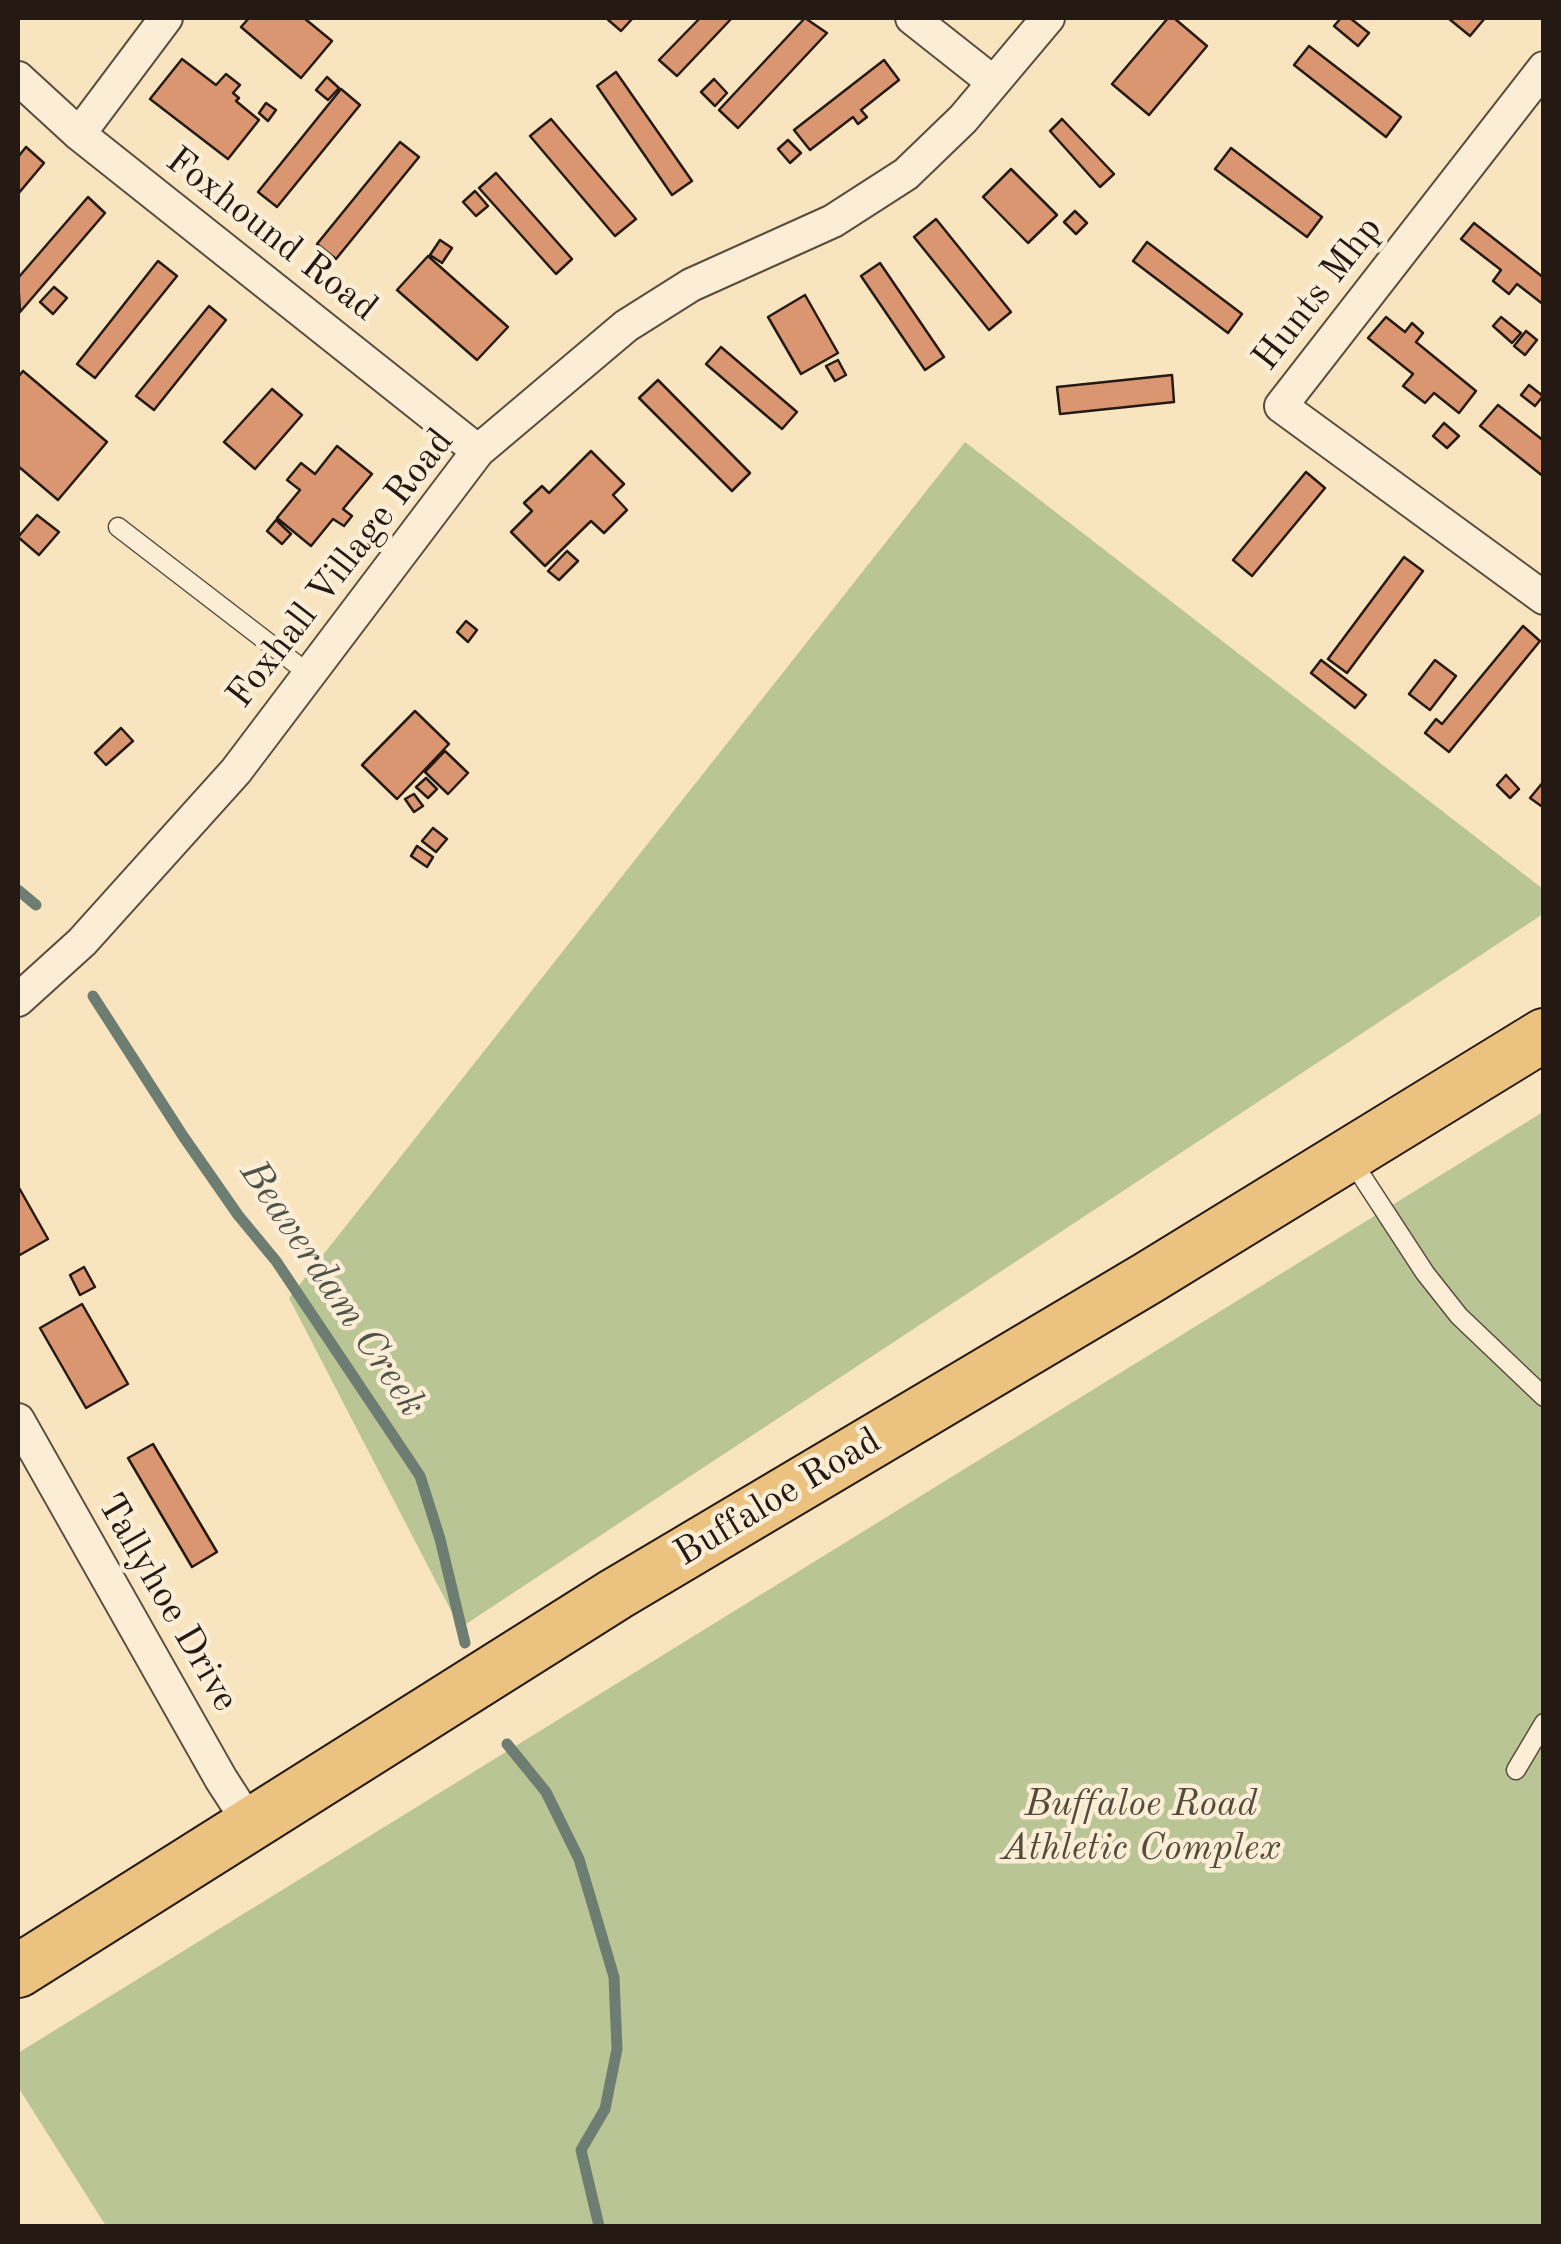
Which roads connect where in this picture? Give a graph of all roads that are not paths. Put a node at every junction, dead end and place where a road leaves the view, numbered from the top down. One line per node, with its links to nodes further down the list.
1 (166, 18): 7 (street)
2 (912, 18): 6 (street)
3 (1048, 18): 6 (street, Foxhall Village Road)
4 (1544, 68): 10 (street, Hunts Mhp)
5 (18, 78): 7 (street, Foxhound Road)
6 (993, 82): 8 (street, Foxhall Village Road)
7 (78, 134): 8 (street, Foxhound Road)
8 (478, 451): 11 (street, Foxhall Village Road)
9 (118, 527): 11 (lane)
10 (1544, 598)
11 (309, 674): 12 (street, Foxhall Village Road)
12 (18, 1000)
13 (1544, 1034): 14 (main road, Buffaloe Road)
14 (1347, 1153): 15 (lane); 19 (main road, Buffaloe Road)
15 (1544, 1398)
16 (18, 1420): 19 (street, Tallyhoe Drive)
17 (1544, 1723): 18 (lane)
18 (1516, 1770)
19 (250, 1824): 20 (main road, Buffaloe Road)
20 (18, 1971)

